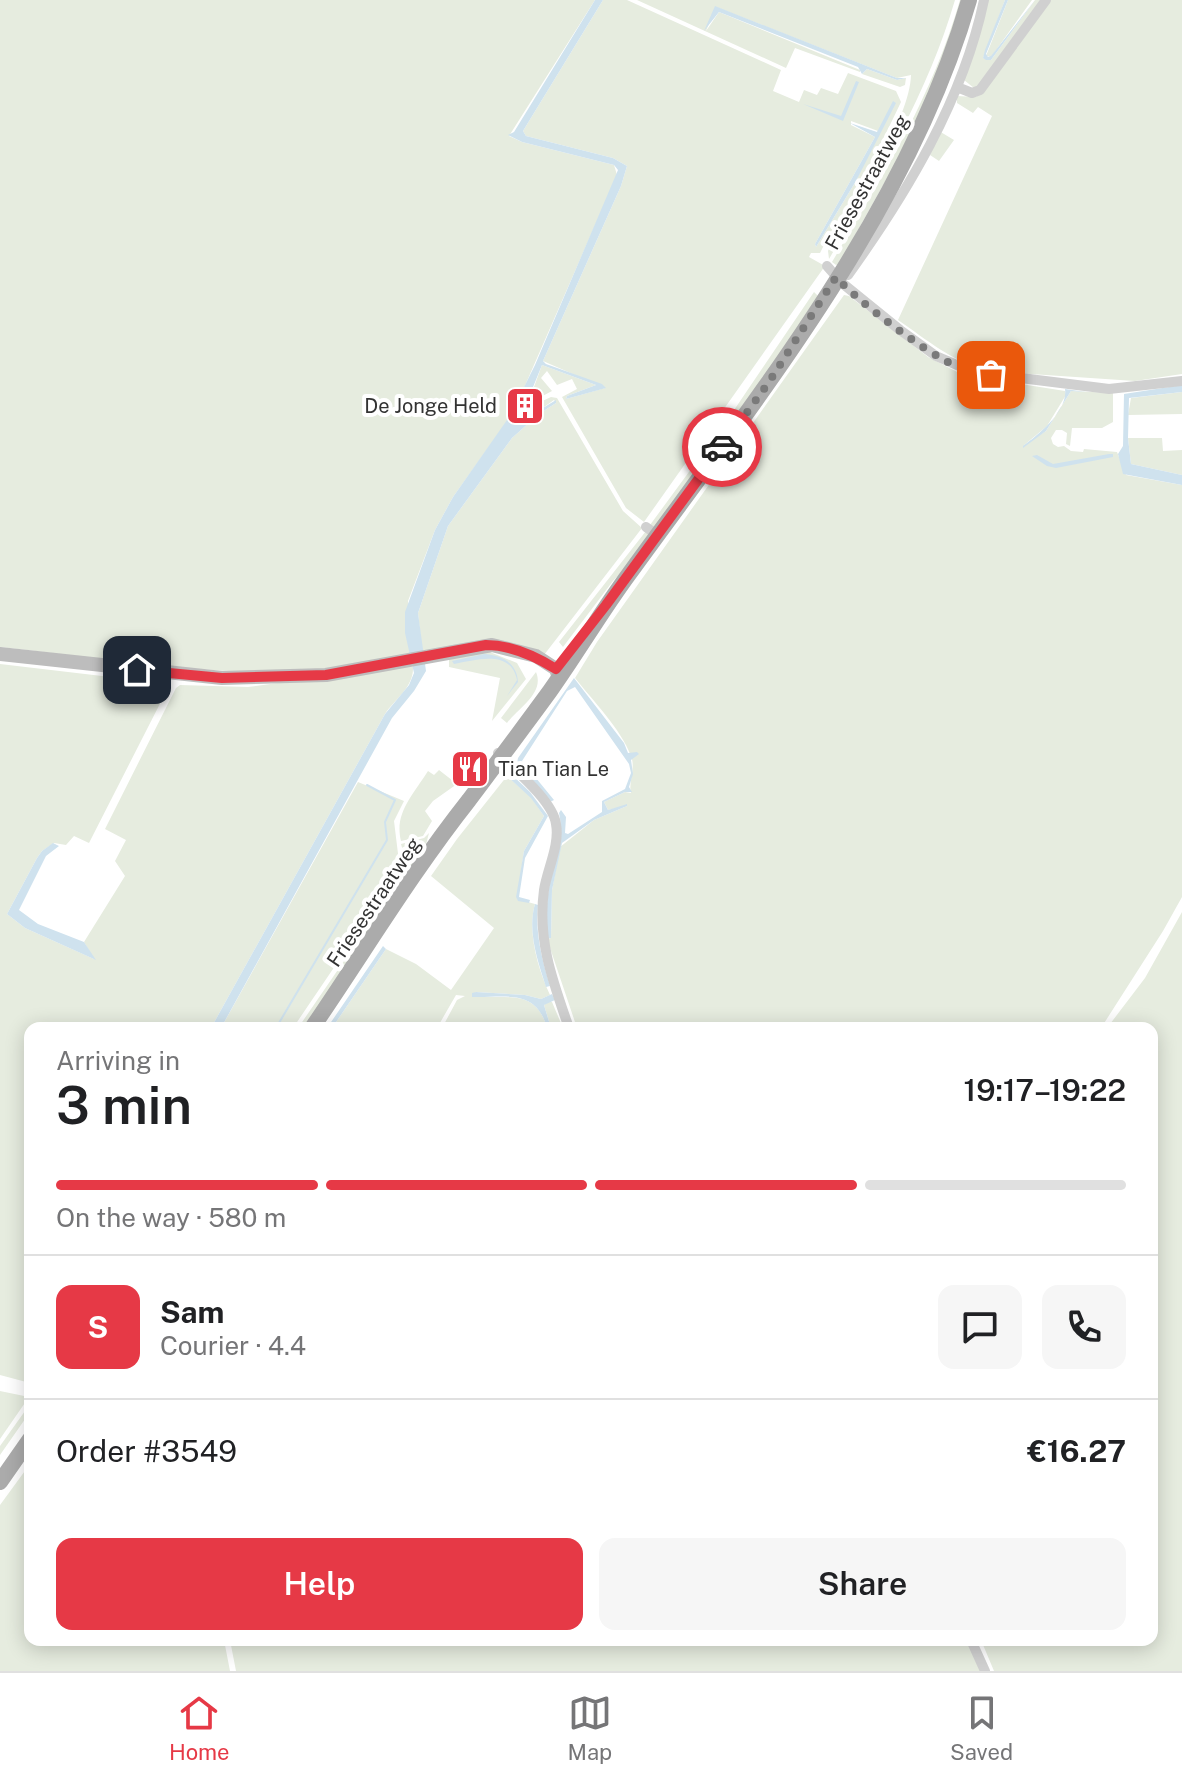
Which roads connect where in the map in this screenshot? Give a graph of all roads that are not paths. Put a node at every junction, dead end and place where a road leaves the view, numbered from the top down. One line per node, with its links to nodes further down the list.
1 (969, 0): 5 (main road, Friesestraatweg)
2 (984, 0): 4 (street, Friesestraatweg)
3 (1046, 0): 4 (street)
4 (957, 87): 5 (street, Friesestraatweg)
5 (835, 275): 6 (street); 8 (main road, Friesestraatweg)
6 (1182, 381)
7 (0, 654): 8 (main road)
8 (555, 674): 9 (main road, Friesestraatweg)
9 (499, 754): 10 (main road, Friesestraatweg); 11 (street)
10 (316, 1022)
11 (567, 1022)
12 (24, 1448): 13 (main road)
13 (0, 1482)
14 (974, 1646): 15 (street)
15 (985, 1671)

